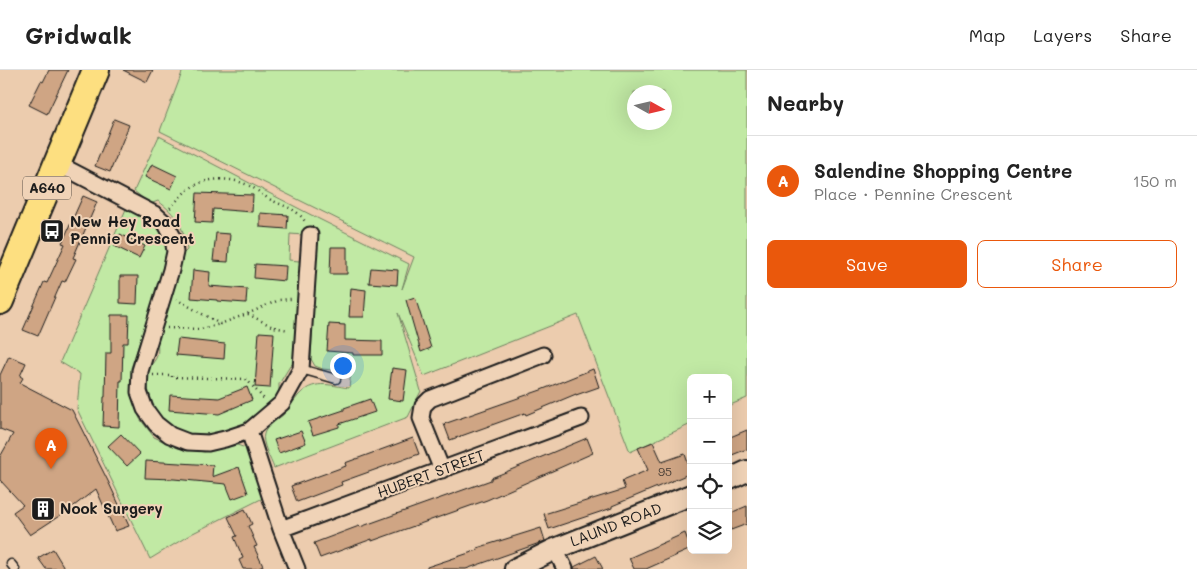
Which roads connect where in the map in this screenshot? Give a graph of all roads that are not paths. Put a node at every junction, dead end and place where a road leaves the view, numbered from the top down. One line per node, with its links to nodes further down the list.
1 (95, 72): 2 (highway, A640)
2 (58, 164): 4 (highway, A640); 10 (street)
3 (310, 235): 7 (street)
4 (6, 267): 5 (highway, A640)
5 (0, 301)
6 (543, 355): 11 (street)
7 (300, 369): 8 (lane); 10 (street)
8 (336, 379)
9 (580, 418): 11 (street, HUBERT STREET)
10 (249, 432): 15 (street)
11 (442, 470): 15 (street, HUBERT STREET)
12 (747, 471): 13 (street)
13 (732, 478)
14 (687, 498): 16 (street, LAUND ROAD)
15 (281, 529): 17 (street)
16 (555, 549): 18 (street, LAUND ROAD); 19 (street)
17 (297, 569)
18 (515, 569)
19 (565, 569)

